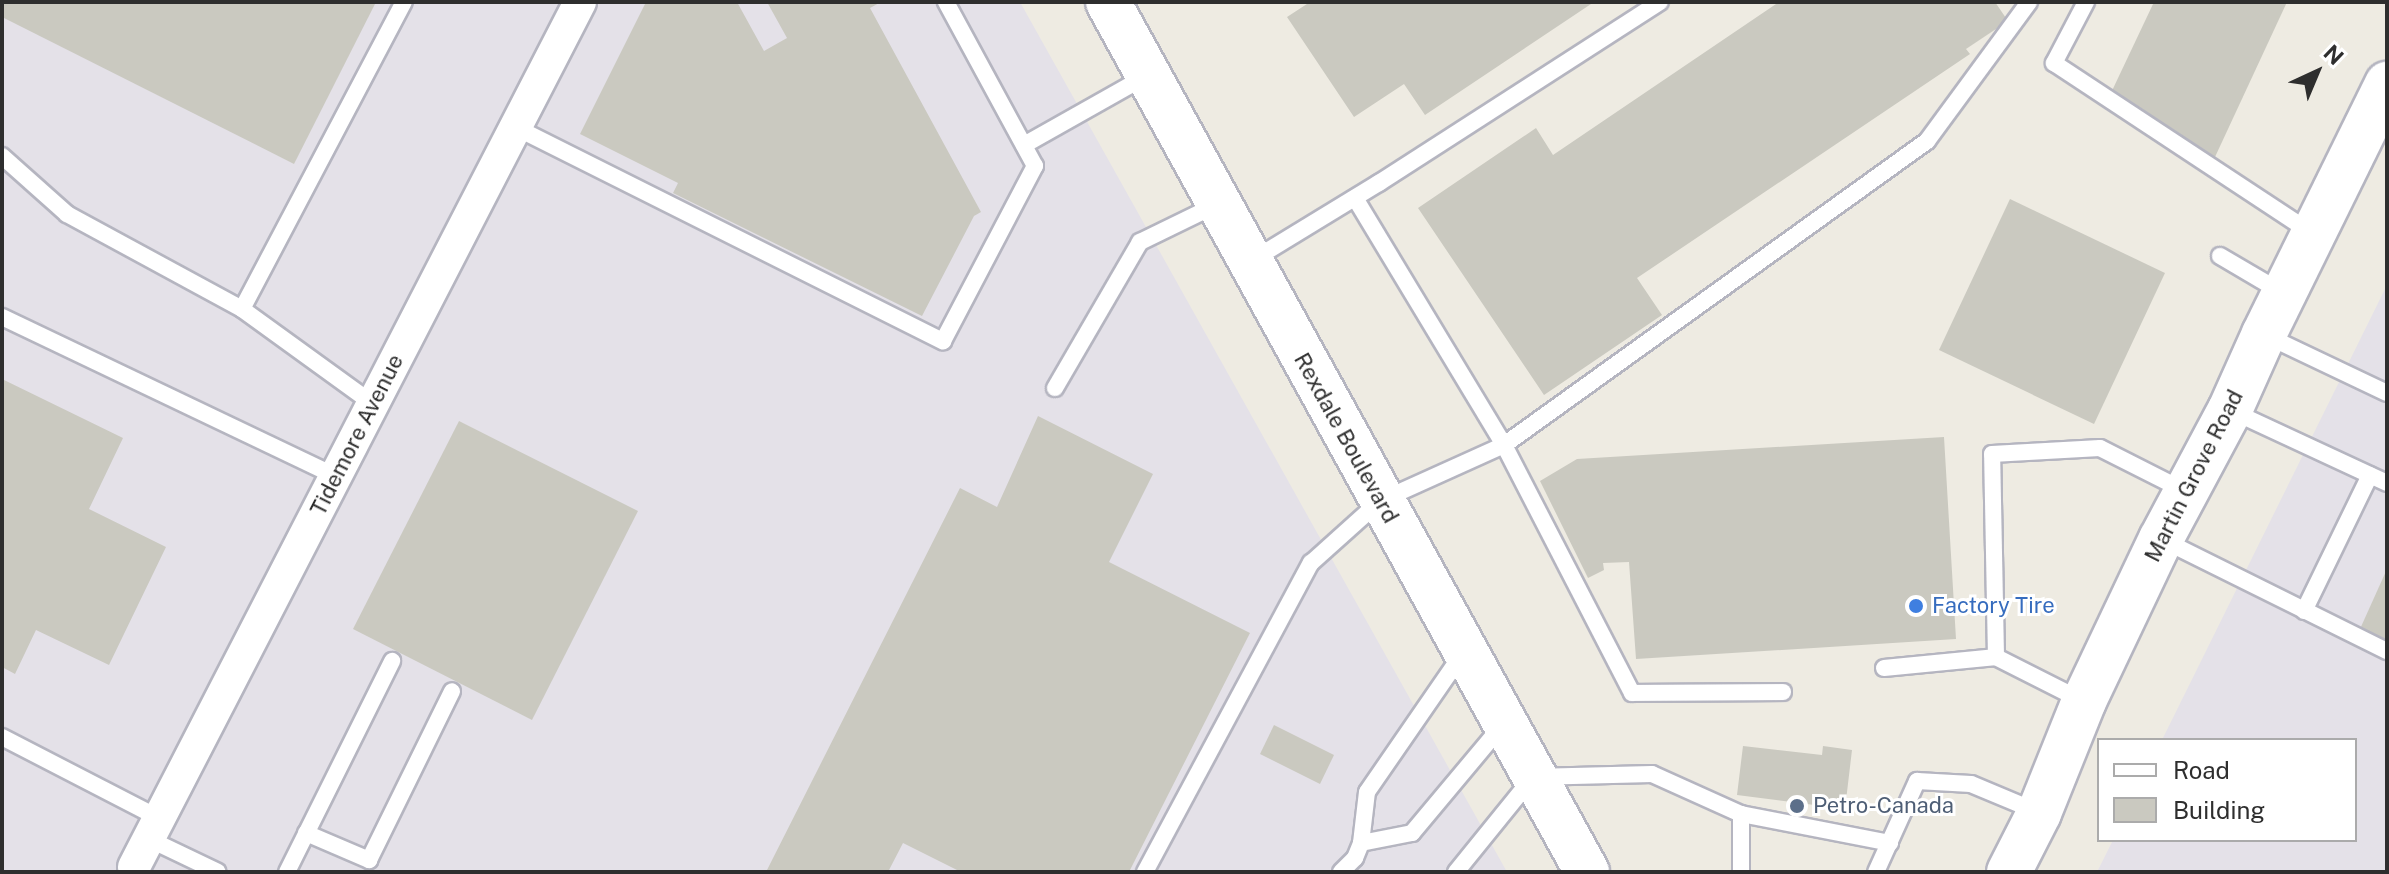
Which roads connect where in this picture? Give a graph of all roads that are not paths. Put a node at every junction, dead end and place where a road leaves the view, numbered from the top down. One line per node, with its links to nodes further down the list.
1 (404, 2): 19 (lane)
2 (580, 2): 10 (street, Tidemore Avenue)
3 (946, 2): 11 (lane)
4 (1108, 2): 8 (main road, Rexdale Boulevard)
5 (1660, 2): 13 (lane)
6 (2029, 2): 26 (lane)
7 (2086, 2): 15 (lane)
8 (1148, 75): 11 (lane); 14 (main road, Rexdale Boulevard)
9 (2387, 84): 15 (main road, Martin Grove Road)
10 (515, 127): 11 (lane); 24 (street, Tidemore Avenue)
11 (1024, 145)
12 (2, 156): 19 (lane)
13 (1355, 198): 17 (lane); 26 (lane)
14 (1218, 204): 17 (main road, Rexdale Boulevard); 22 (lane)
15 (2313, 234): 18 (main road, Martin Grove Road)
16 (2220, 256): 18 (lane)
17 (1249, 261): 31 (main road, Rexdale Boulevard)
18 (2284, 293): 21 (main road, Martin Grove Road)
19 (242, 309): 24 (lane)
20 (2, 317): 28 (lane)
21 (2264, 334): 23 (lane); 25 (main road, Martin Grove Road)
22 (1055, 388)
23 (2387, 393)
24 (373, 404): 28 (street, Tidemore Avenue)
25 (2230, 410): 27 (lane); 30 (main road, Martin Grove Road)
26 (1504, 445): 31 (lane); 40 (lane)
27 (2370, 475): 29 (lane); 33 (lane)
28 (336, 476): 48 (street, Tidemore Avenue)
29 (2387, 483)
30 (2187, 492): 32 (main road, Martin Grove Road); 36 (lane)
31 (1380, 501): 35 (main road, Rexdale Boulevard); 53 (lane)
32 (2161, 539): 33 (lane); 41 (main road, Martin Grove Road)
33 (2304, 611): 34 (lane)
34 (2387, 651)
35 (1464, 652): 42 (main road, Rexdale Boulevard); 50 (lane)
36 (1996, 657): 38 (lane); 41 (lane)
37 (392, 661): 47 (lane)
38 (1884, 668)
39 (452, 691): 47 (lane)
40 (1783, 692)
41 (2084, 701): 45 (main road, Martin Grove Road)
42 (1504, 723): 44 (main road, Rexdale Boulevard); 50 (lane)
43 (2, 737): 48 (lane)
44 (1533, 777): 46 (lane); 55 (lane); 56 (main road, Rexdale Boulevard)
45 (2039, 813): 49 (lane); 59 (main road, Martin Grove Road)
46 (1741, 814): 49 (lane); 57 (lane)
47 (306, 833): 52 (lane)
48 (147, 841): 51 (lane)
49 (1890, 843): 58 (lane)
50 (1358, 858): 54 (lane)
51 (218, 872)
52 (287, 872)
53 (1145, 872)
54 (1341, 872)
55 (1456, 872)
56 (1587, 872)
57 (1741, 872)
58 (1876, 872)
59 (2009, 872)

